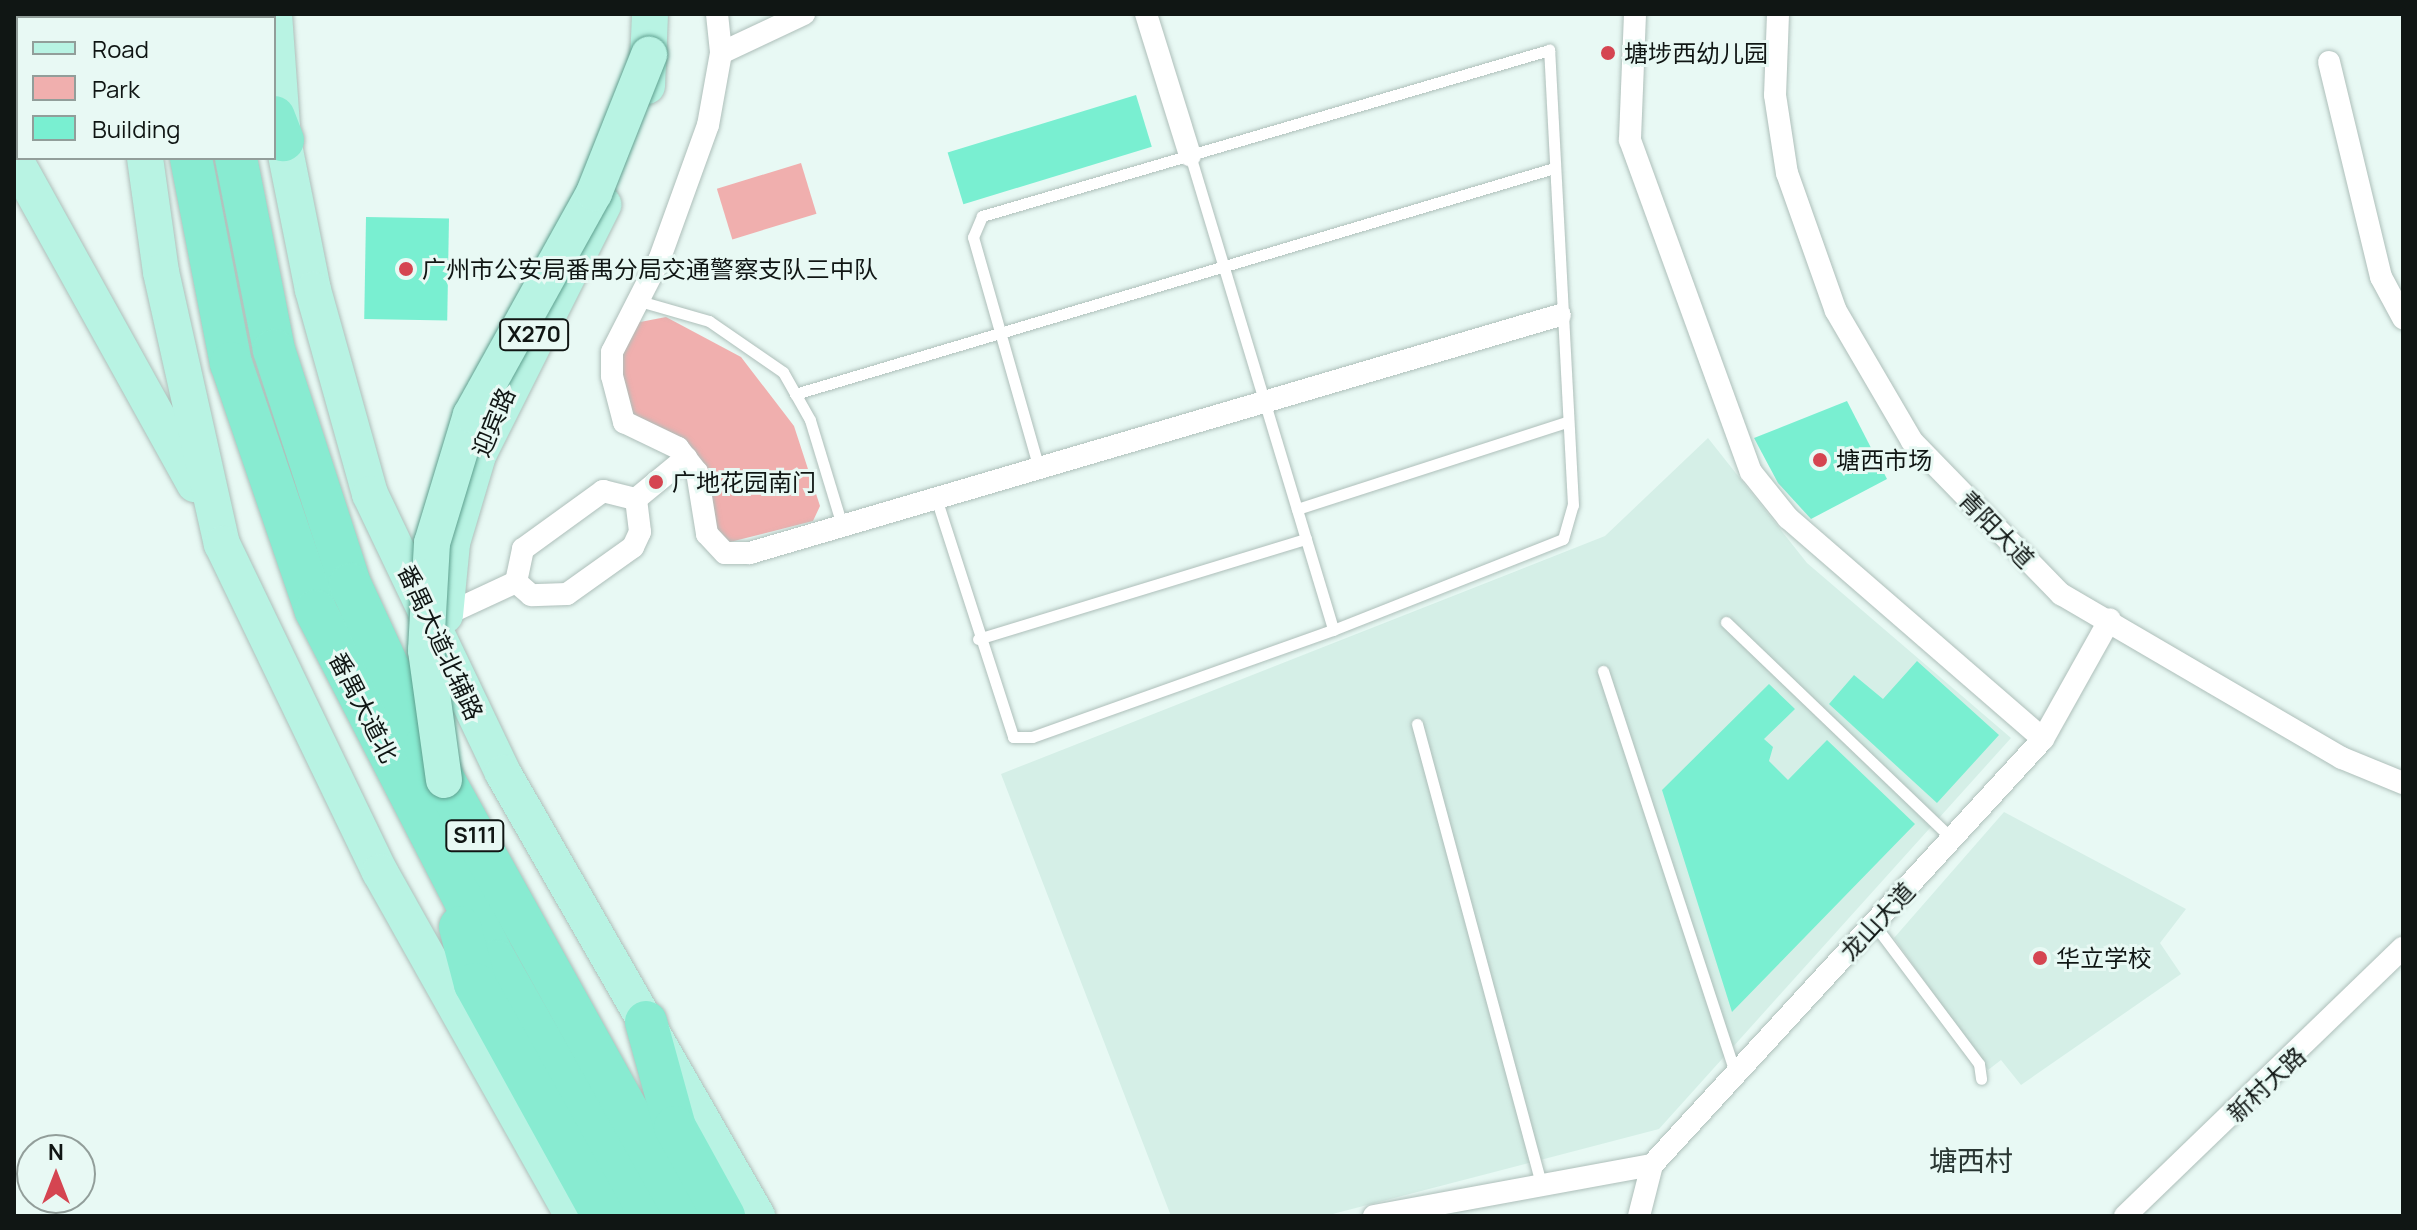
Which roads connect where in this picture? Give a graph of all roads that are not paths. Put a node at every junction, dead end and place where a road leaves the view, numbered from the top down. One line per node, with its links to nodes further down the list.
1 (650, 14): 8 (main road, 迎宾路 / X270)
2 (717, 14): 7 (street)
3 (804, 14): 7 (street)
4 (1146, 14): 12 (street)
5 (1635, 14): 45 (street)
6 (1778, 14): 38 (street, 青阳大道)
7 (721, 53): 20 (street)
8 (649, 55): 37 (main road, 迎宾路 / X270); 46 (main road, bridge)
9 (2329, 62): 22 (street)
10 (276, 71): 11 (main road, 番禺大道北辅路)
11 (278, 128): 42 (main road, 番禺大道北辅路)
12 (1190, 155): 18 (lane); 19 (lane); 23 (lane)
13 (14, 158): 35 (main road)
14 (145, 160): 35 (main road)
15 (169, 160): 24 (highway)
16 (191, 160): 24 (highway, 番禺大道北 / S111)
17 (236, 160): 46 (highway, 番禺大道北 / S111)
18 (1554, 168): 19 (lane); 21 (lane)
19 (1223, 264): 23 (lane); 26 (lane)
20 (636, 299): 25 (lane); 28 (street)
21 (1560, 315): 26 (street); 27 (lane)
22 (2403, 318)
23 (1000, 332): 25 (lane); 29 (lane)
24 (231, 363): 49 (highway, 番禺大道北 / S111)
25 (795, 394): 33 (lane)
26 (1264, 402): 29 (street); 32 (lane)
27 (1567, 422): 32 (lane); 40 (lane)
28 (686, 458): 31 (street); 33 (street)
29 (1039, 468): 30 (street)
30 (936, 498): 33 (street); 41 (lane)
31 (636, 499): 36 (street); 36 (street)
32 (1297, 509): 34 (lane)
33 (842, 525)
34 (1306, 539): 40 (lane); 41 (lane)
35 (222, 544): 57 (main road)
36 (516, 582): 37 (street)
37 (445, 615): 42 (main road, 迎宾路 / X270)
38 (2110, 619): 45 (street, 龙山大道); 47 (street, 青阳大道)
39 (1726, 622): 48 (lane)
40 (1333, 630): 41 (lane)
41 (978, 639)
42 (452, 664): 52 (main road, 番禺大道北辅路)
43 (1603, 671): 53 (lane)
44 (1417, 724): 56 (lane)
45 (2043, 739): 48 (street, 龙山大道)
46 (444, 780): 60 (highway, 番禺大道北 / S111)
47 (2403, 783)
48 (1952, 839): 50 (street, 龙山大道)
49 (441, 856): 58 (highway); 59 (highway, 番禺大道北 / S111)
50 (1874, 924): 53 (street, 龙山大道); 54 (lane)
51 (2403, 948): 65 (street, 新村大路)
52 (646, 1022): 61 (highway); 62 (main road, 番禺大道北辅路)
53 (1735, 1074): 55 (street, 龙山大道)
54 (1981, 1079)
55 (1652, 1165): 56 (street); 64 (street, 龙山大道)
56 (1541, 1182): 63 (street)
57 (573, 1216)
58 (603, 1216)
59 (640, 1216)
60 (686, 1216)
61 (724, 1216)
62 (757, 1216)
63 (1374, 1216)
64 (1639, 1216)
65 (2125, 1216)

